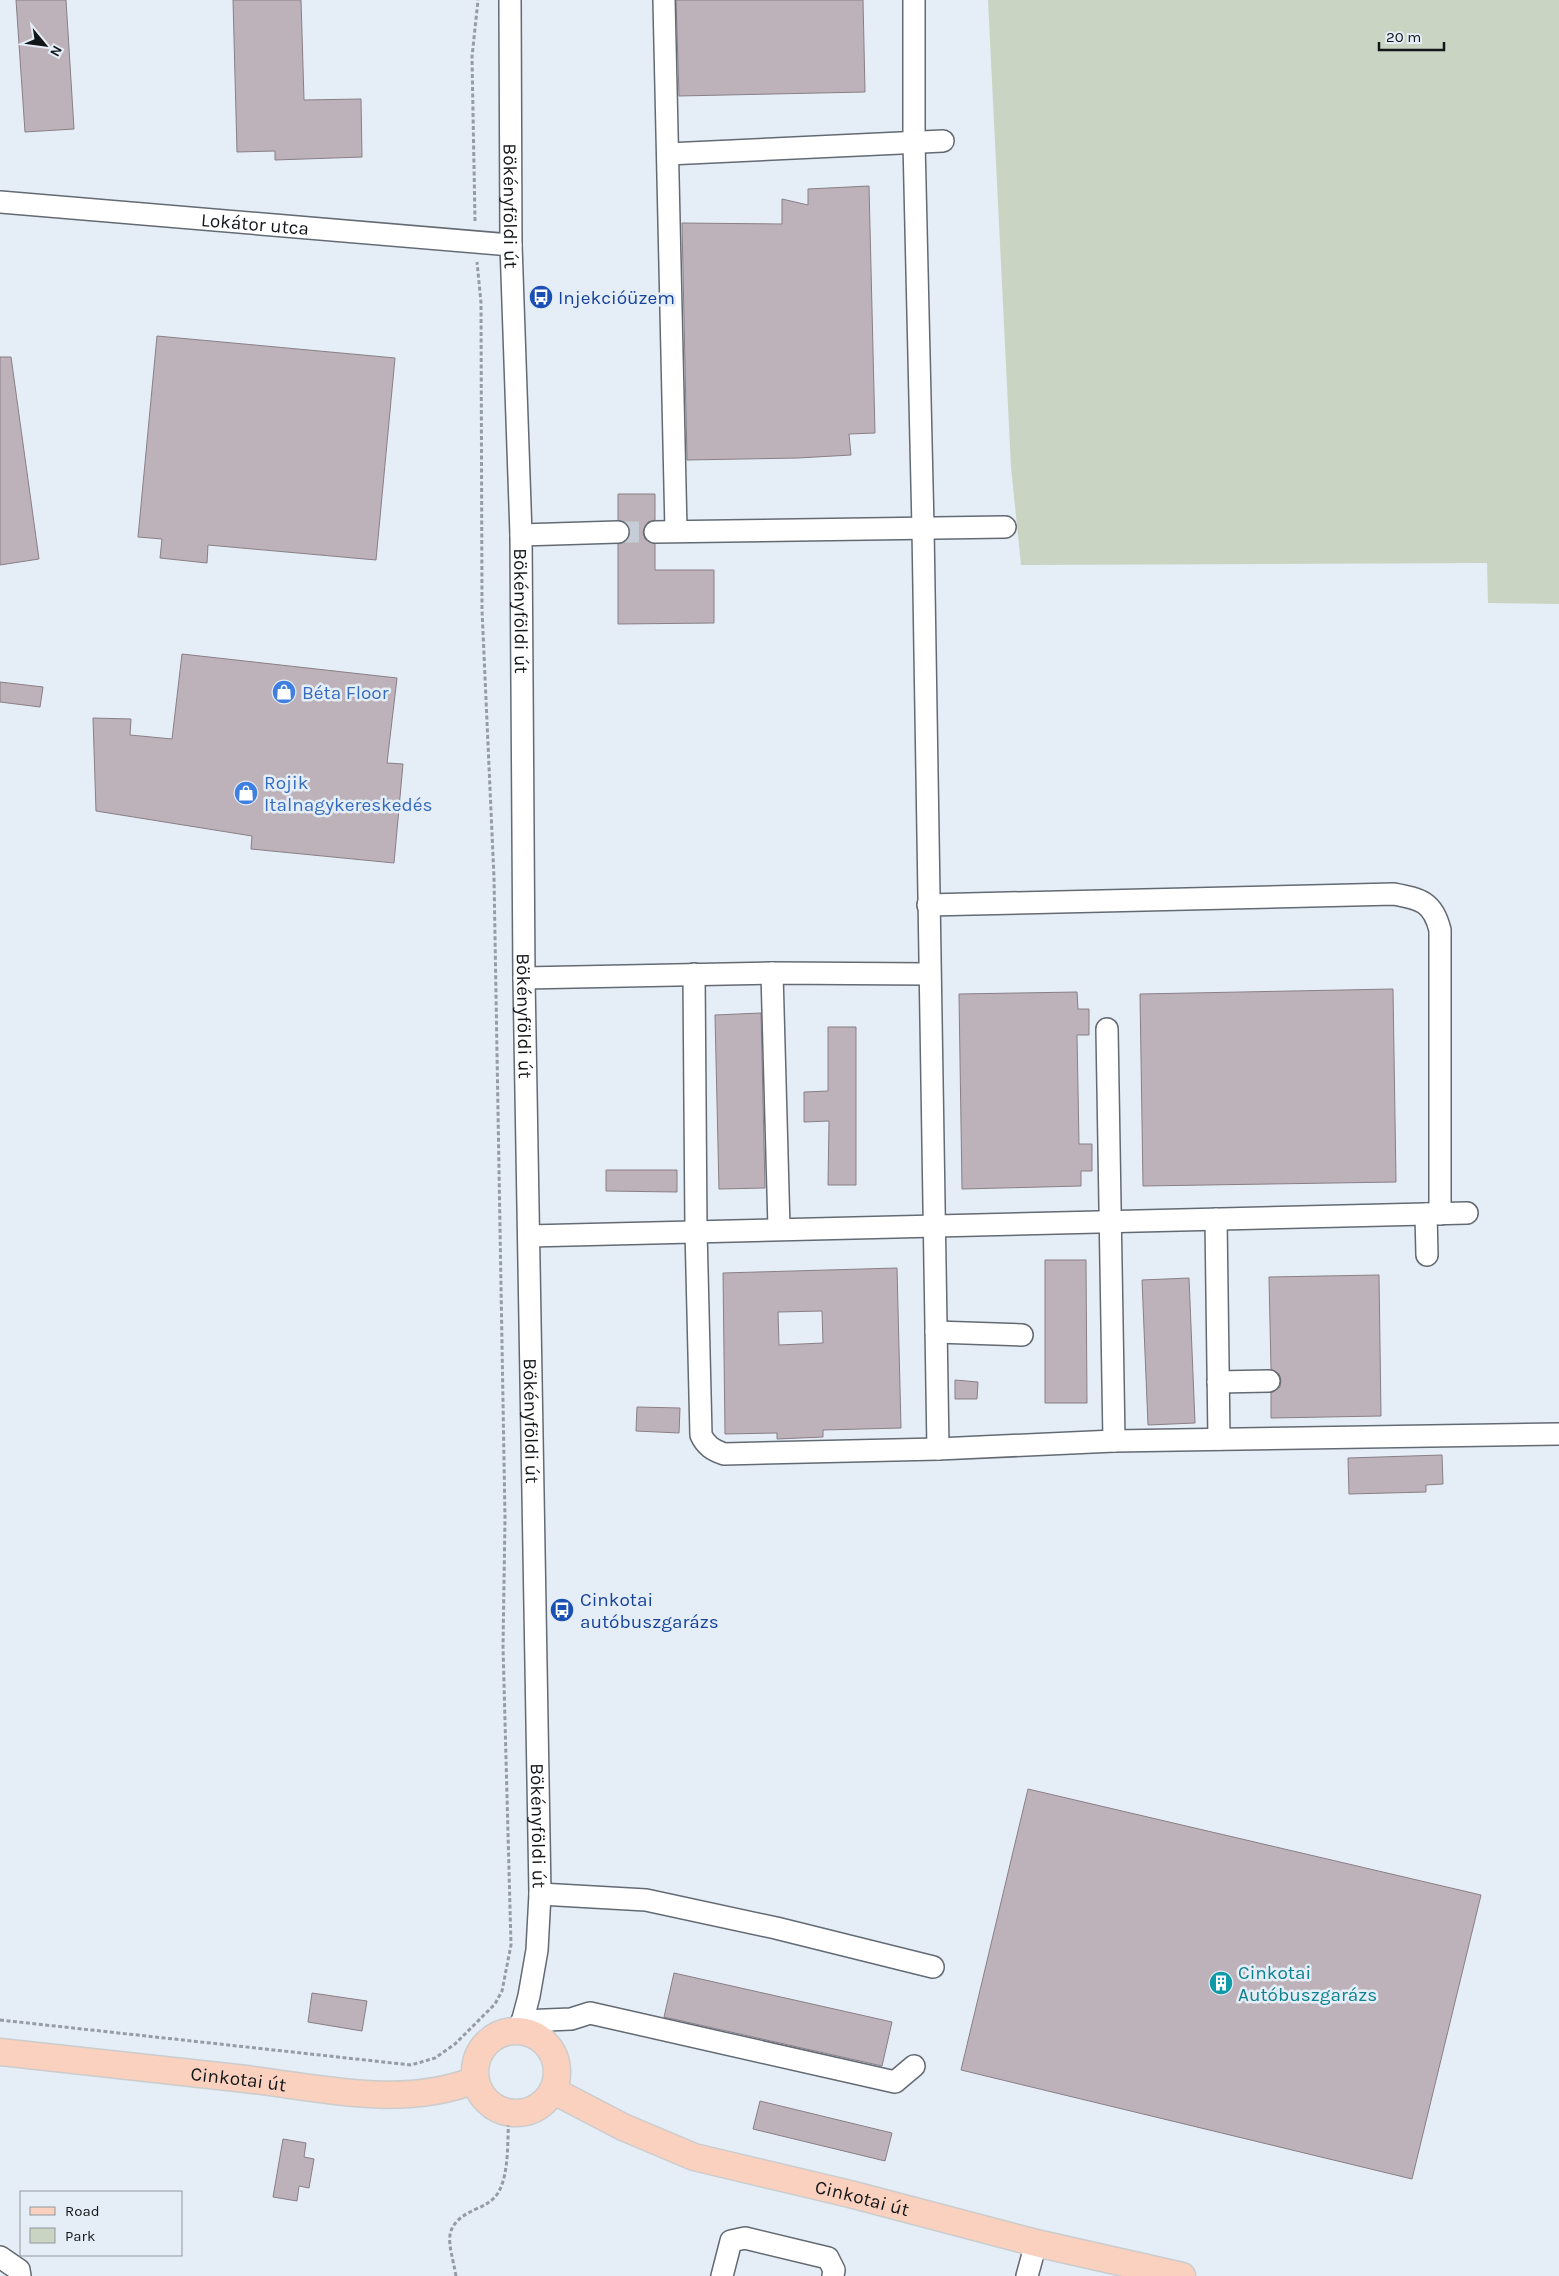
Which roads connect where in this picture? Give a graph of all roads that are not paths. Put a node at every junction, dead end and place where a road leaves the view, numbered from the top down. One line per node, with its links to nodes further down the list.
1 (510, 0): 8 (street, Bökényföldi út)
2 (664, 0): 6 (street)
3 (914, 0): 5 (street)
4 (943, 141): 5 (street)
5 (914, 142): 6 (street); 10 (street)
6 (668, 154): 11 (street)
7 (0, 202): 8 (street, Lokátor utca)
8 (511, 245): 14 (street, Bökényföldi út)
9 (1004, 527): 10 (street)
10 (924, 528): 11 (street); 15 (street)
11 (676, 531): 13 (street)
12 (618, 532): 14 (street)
13 (655, 532)
14 (521, 535): 19 (street, Bökényföldi út)
15 (928, 905): 18 (street); 22 (street)
16 (772, 973): 17 (street); 18 (street); 26 (street)
17 (694, 974): 19 (street); 27 (street)
18 (929, 974): 25 (street)
19 (524, 978): 28 (street, Bökényföldi út)
20 (1107, 1029): 24 (street)
21 (1467, 1213): 22 (street)
22 (1433, 1214): 23 (street); 29 (street)
23 (1216, 1219): 24 (street); 32 (street)
24 (1110, 1221): 25 (street); 36 (street)
25 (933, 1225): 26 (street); 30 (street)
26 (779, 1228): 27 (street)
27 (696, 1230): 28 (street); 37 (street)
28 (528, 1236): 38 (street, Bökényföldi út)
29 (1427, 1255)
30 (936, 1332): 31 (street); 37 (street)
31 (1022, 1335)
32 (1218, 1382): 33 (street); 35 (street)
33 (1269, 1382)
34 (1559, 1434): 35 (street)
35 (1219, 1439): 36 (street)
36 (1114, 1441): 37 (street)
37 (938, 1449)
38 (540, 1894): 39 (street); 40 (street, Bökényföldi út)
39 (933, 1967)
40 (521, 2026): 42 (street); 43 (main road); 44 (main road)
41 (0, 2052): 43 (main road, Cinkotai út)
42 (914, 2066)
43 (475, 2080): 44 (main road)
44 (554, 2091): 45 (main road, Cinkotai út)
45 (1036, 2243): 50 (street); 51 (main road, Cinkotai út)
46 (0, 2257): 47 (street)
47 (20, 2276)
48 (722, 2276): 49 (street)
49 (833, 2276)
50 (1027, 2276)
51 (1182, 2276)

